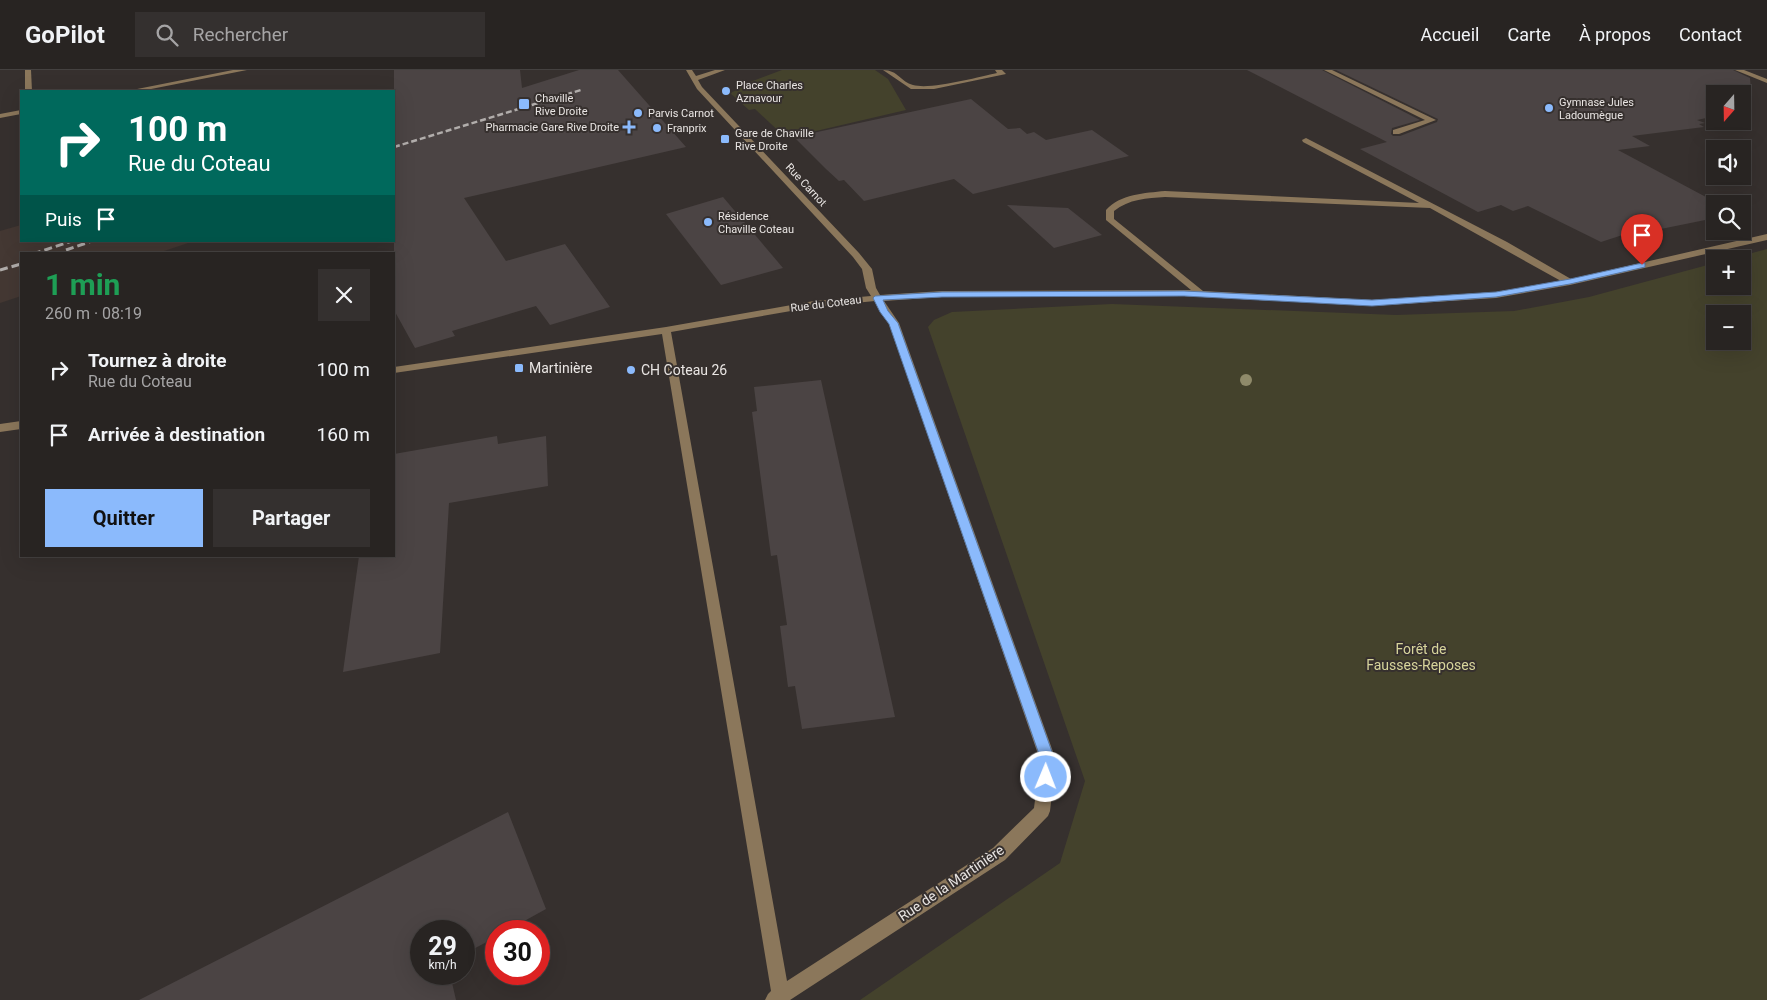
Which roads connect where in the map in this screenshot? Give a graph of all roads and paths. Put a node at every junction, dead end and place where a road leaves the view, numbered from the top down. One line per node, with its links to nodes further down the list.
1 (28, 70): 11 (street)
2 (244, 70): 12 (street)
3 (690, 70): 9 (street, Rue Carnot)
4 (722, 70): 9 (street)
5 (886, 70): 6 (street)
6 (998, 70)
7 (1327, 70): 15 (street)
8 (1738, 70): 10 (street)
9 (696, 78): 21 (street, Rue Carnot)
10 (1767, 81)
11 (29, 90)
12 (135, 90)
13 (20, 112): 14 (street)
14 (0, 116)
15 (1396, 132)
16 (1306, 140): 17 (street)
17 (1432, 206): 19 (street); 20 (street)
18 (1767, 237): 19 (street, Rue du Coteau)
19 (1570, 282): 20 (street, Rue du Coteau)
20 (1201, 294): 21 (street, Rue du Coteau)
21 (878, 298): 22 (street, Rue du Coteau); 26 (street, Rue de la Martinière)
22 (666, 330): 23 (street, Rue du Coteau); 26 (street)
23 (395, 370)
24 (20, 425): 25 (street)
25 (0, 428)
26 (777, 998)

